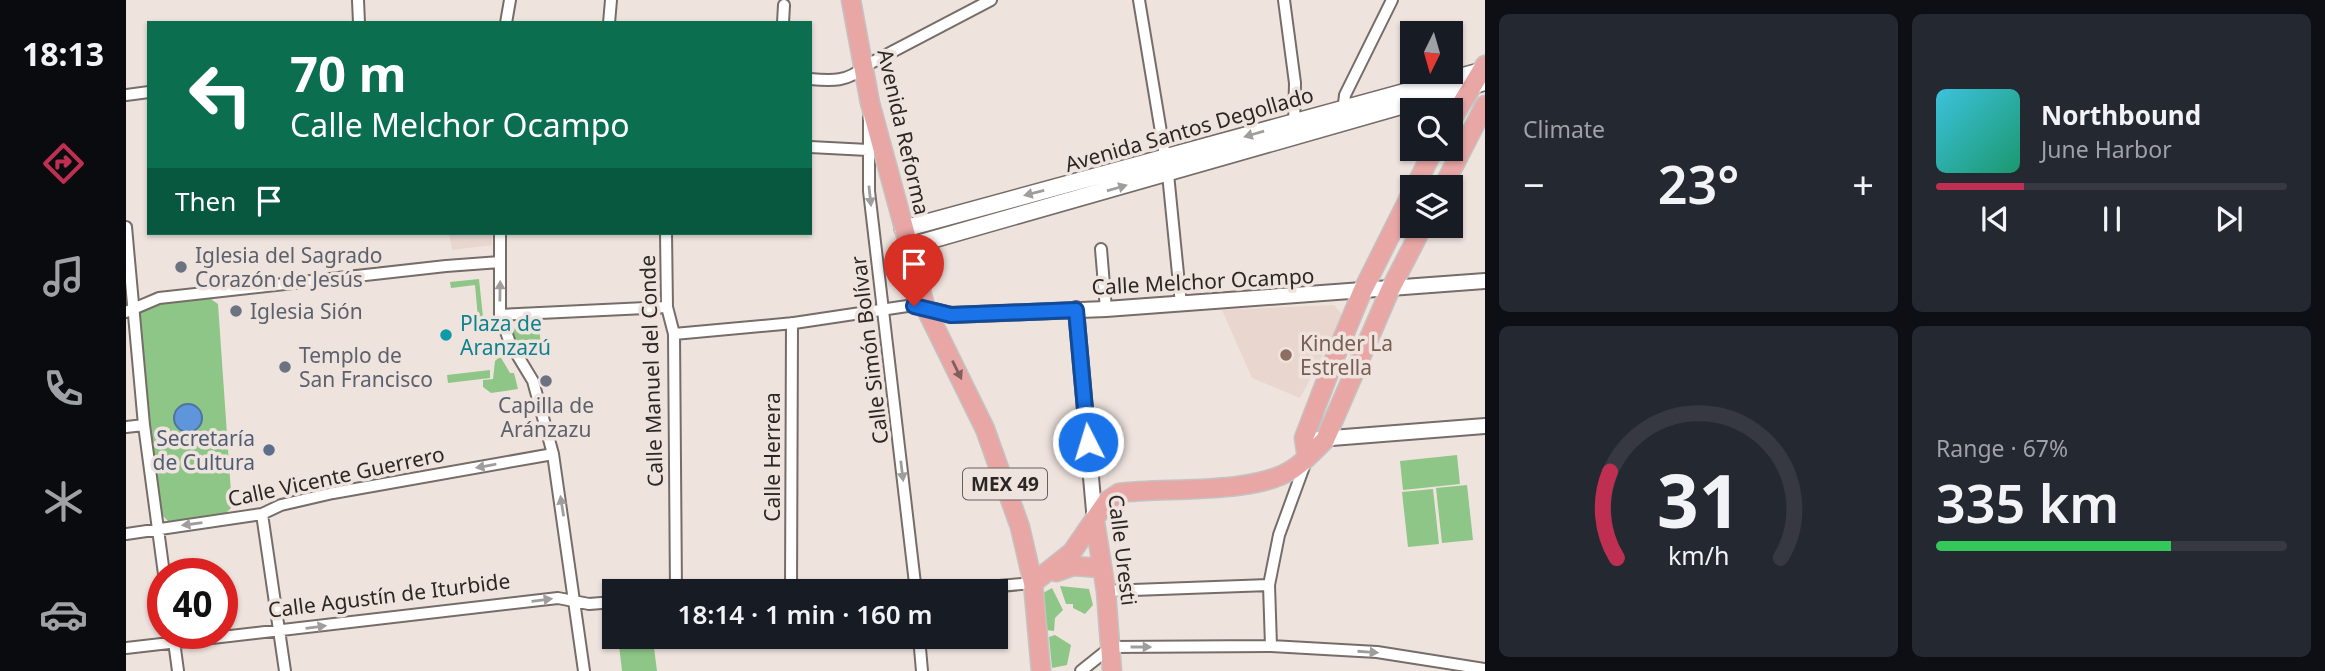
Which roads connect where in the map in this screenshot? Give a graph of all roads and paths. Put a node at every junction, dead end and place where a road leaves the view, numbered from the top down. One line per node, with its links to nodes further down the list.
1 (358, 0): 10 (street)
2 (510, 0): 11 (street)
3 (611, 0): 12 (street)
4 (851, 0): 14 (main road, Avenida Reforma)
5 (992, 0): 14 (street)
6 (1139, 0): 26 (street)
7 (1284, 0): 23 (street)
8 (1392, 0): 22 (street)
9 (784, 5): 13 (street)
10 (359, 21)
11 (506, 21)
12 (609, 21)
13 (783, 21)
14 (865, 66): 16 (street); 19 (main road, Avenida Reforma)
15 (1482, 74): 20 (main road); 22 (main road, Avenida Santos Degollado)
16 (812, 79)
17 (147, 92): 18 (street)
18 (126, 95)
19 (870, 103): 25 (street, Calle Simón Bolívar); 32 (main road, Avenida Reforma)
20 (1463, 103)
21 (1485, 105): 27 (main road)
22 (1344, 115): 23 (main road, Avenida Santos Degollado)
23 (1293, 130): 26 (main road, Avenida Santos Degollado)
24 (812, 147): 25 (street)
25 (868, 150): 41 (street, Calle Simón Bolívar, one-way to 41)
26 (1167, 167): 32 (main road, Avenida Santos Degollado); 39 (street)
27 (1449, 175)
28 (1400, 216): 38 (main road)
29 (126, 227): 45 (street)
30 (500, 235): 35 (street)
31 (666, 235): 40 (street, Calle Manuel del Conde)
32 (907, 238): 42 (main road, Avenida Reforma)
33 (1417, 238): 37 (main road)
34 (1101, 248): 43 (street)
35 (500, 262): 45 (street); 46 (street, one-way to 35)
36 (1485, 281): 37 (street, Calle Melchor Ocampo)
37 (1390, 290): 38 (street, Calle Melchor Ocampo); 50 (main road)
38 (1362, 292): 39 (street, Calle Melchor Ocampo); 49 (main road)
39 (1181, 304): 43 (street, Calle Melchor Ocampo)
40 (667, 307): 46 (street); 48 (street, Calle Manuel del Conde)
41 (884, 309): 42 (street, Calle Melchor Ocampo); 47 (street, Calle Melchor Ocampo); 66 (street, Calle Simón Bolívar, one-way to 66)
42 (926, 309): 44 (street, Calle Melchor Ocampo); 68 (main road, Avenida Reforma / MEX 49, one-way to 68)
43 (1106, 309): 44 (street, Calle Melchor Ocampo)
44 (1076, 310): 59 (street, Calle Uresti)
45 (131, 311): 51 (street)
46 (500, 315): 56 (street)
47 (792, 323): 48 (street, Calle Melchor Ocampo); 65 (street, Calle Herrera)
48 (674, 334): 64 (street, Calle Manuel del Conde)
49 (1339, 347): 50 (main road); 54 (main road)
50 (1363, 357): 55 (main road)
51 (144, 425): 53 (street); 60 (street)
52 (1485, 426): 55 (street)
53 (126, 427)
54 (1304, 438): 55 (street); 57 (main road)
55 (1325, 440): 57 (main road)
56 (553, 454): 58 (street, Calle Vicente Guerrero, one-way to 58); 71 (street, one-way to 56)
57 (1307, 458): 59 (main road); 67 (street)
58 (261, 514): 60 (street, Calle Vicente Guerrero, one-way to 60); 73 (street)
59 (1095, 522): 63 (main road, Calle Uresti); 68 (main road)
60 (158, 529): 61 (street, Calle Vicente Guerrero); 62 (street)
61 (126, 534)
62 (162, 558)
63 (1100, 568): 68 (main road); 70 (main road, Calle Uresti)
64 (676, 579)
65 (791, 579)
66 (915, 579)
67 (1269, 586): 70 (street); 76 (street)
68 (1034, 587): 69 (street); 86 (main road, Avenida Reforma / MEX 49)
69 (1008, 588)
70 (1106, 592): 77 (main road, Calle Uresti)
71 (577, 600): 72 (street, Calle Agustín de Iturbide); 73 (street, Calle Agustín de Iturbide, one-way to 71); 84 (street)
72 (602, 603)
73 (281, 631): 74 (street, Calle Agustín de Iturbide); 83 (street)
74 (238, 634)
75 (147, 644): 78 (street, Calle Agustín de Iturbide)
76 (1271, 646): 77 (street, one-way to 76); 81 (street, one-way to 81)
77 (1111, 647): 87 (street); 88 (main road, Calle Uresti)
78 (126, 648)
79 (175, 649): 82 (street)
80 (920, 649): 85 (street)
81 (1485, 669)
82 (177, 671)
83 (285, 671)
84 (584, 671)
85 (922, 671)
86 (1041, 671)
87 (1081, 671)
88 (1112, 671)

